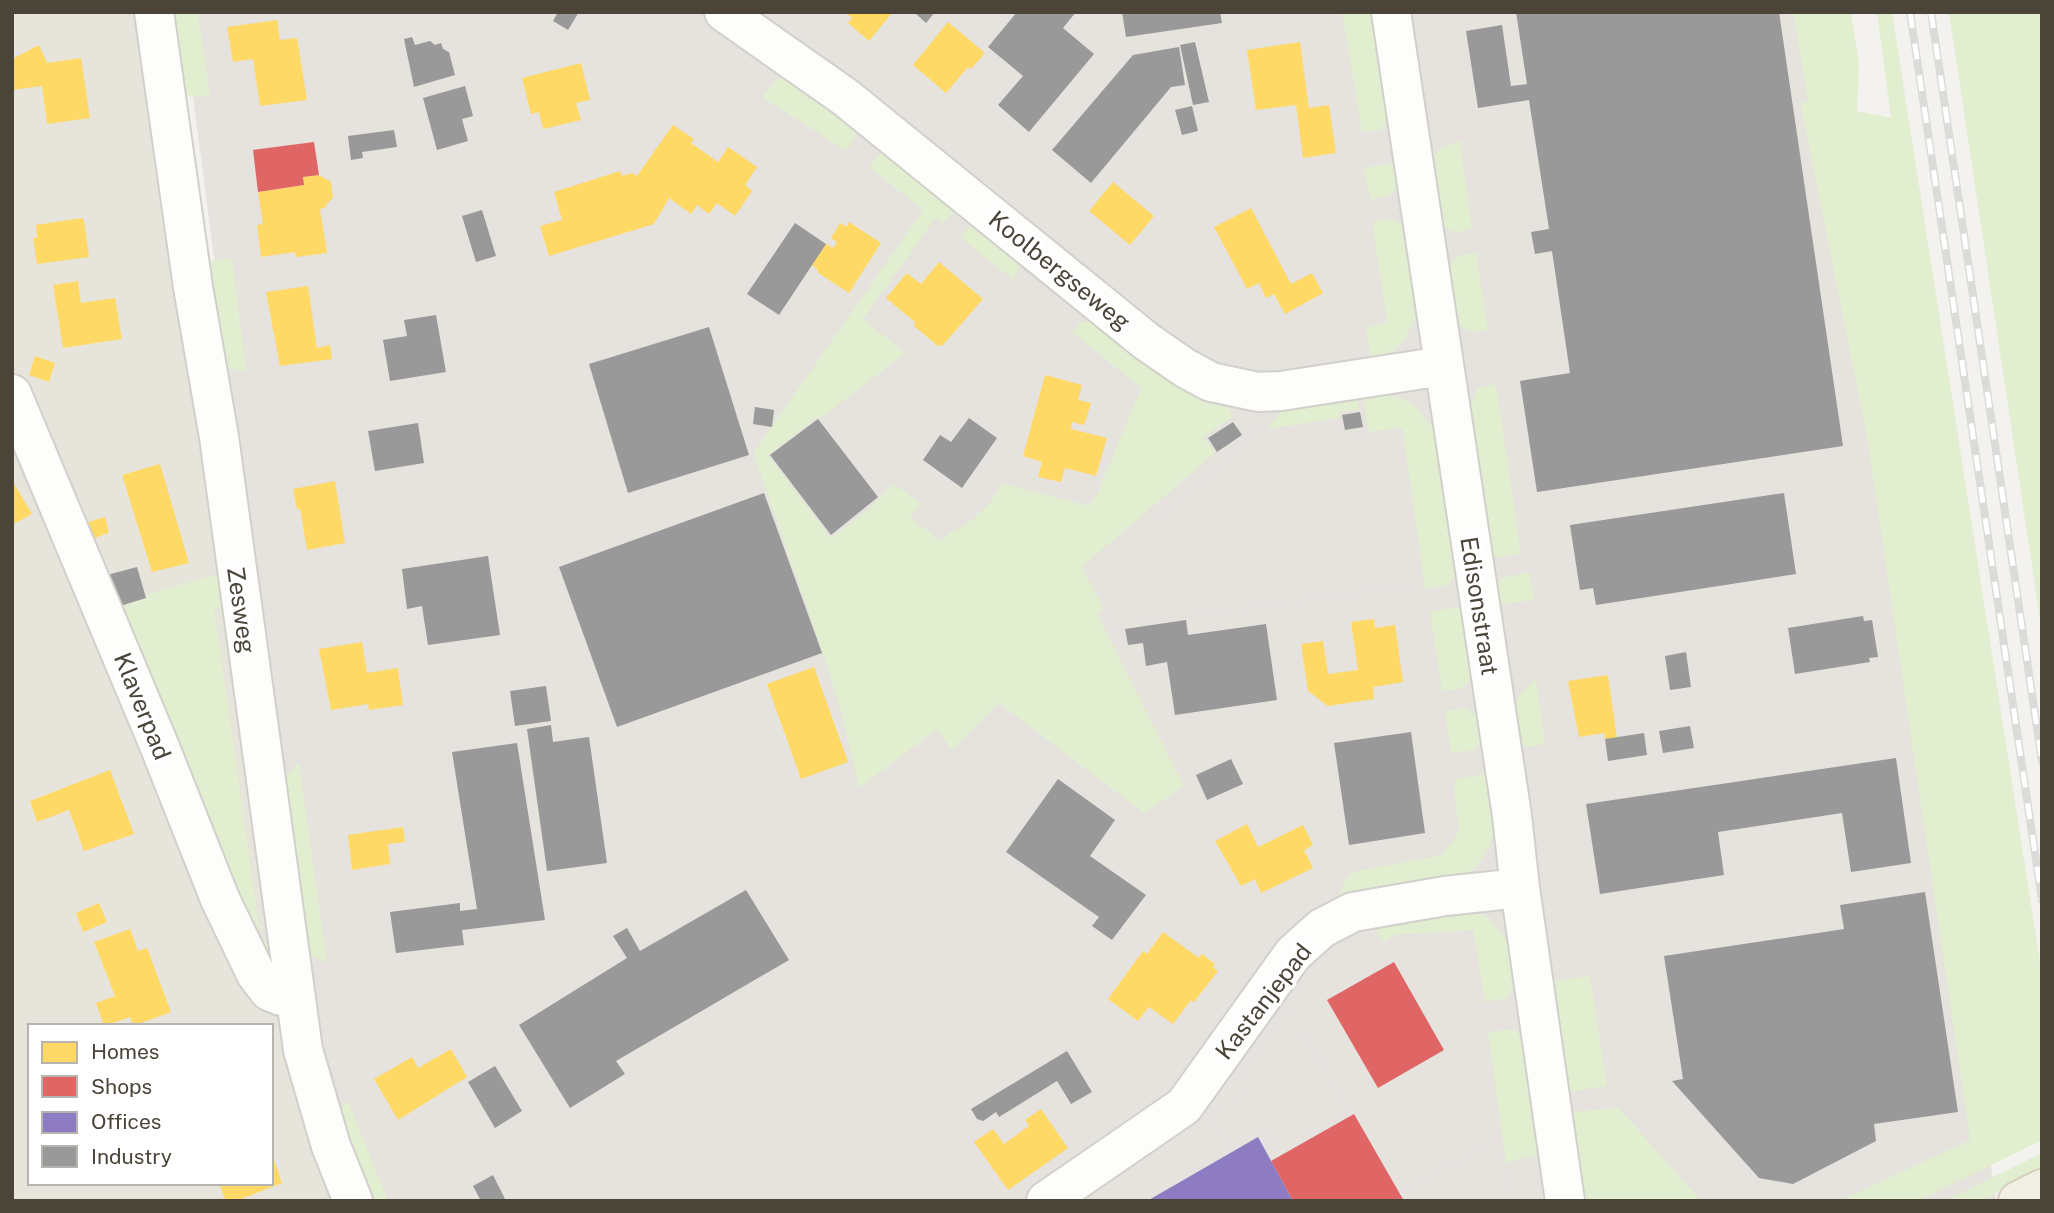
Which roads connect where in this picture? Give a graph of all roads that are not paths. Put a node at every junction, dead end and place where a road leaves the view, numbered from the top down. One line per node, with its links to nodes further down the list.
1 (154, 12): 7 (street, Zesweg)
2 (724, 12): 4 (street, Koolbergseweg)
3 (1391, 12): 4 (street, Edisonstraat)
4 (1443, 366): 6 (street, Edisonstraat)
5 (12, 394): 7 (street, Klaverpad)
6 (1520, 887): 10 (street, Kastanjepad); 11 (street, Edisonstraat)
7 (294, 995): 9 (street, Zesweg)
8 (2042, 1189): 12 (main road)
9 (354, 1201)
10 (1046, 1201)
11 (1565, 1201)
12 (2018, 1201)

